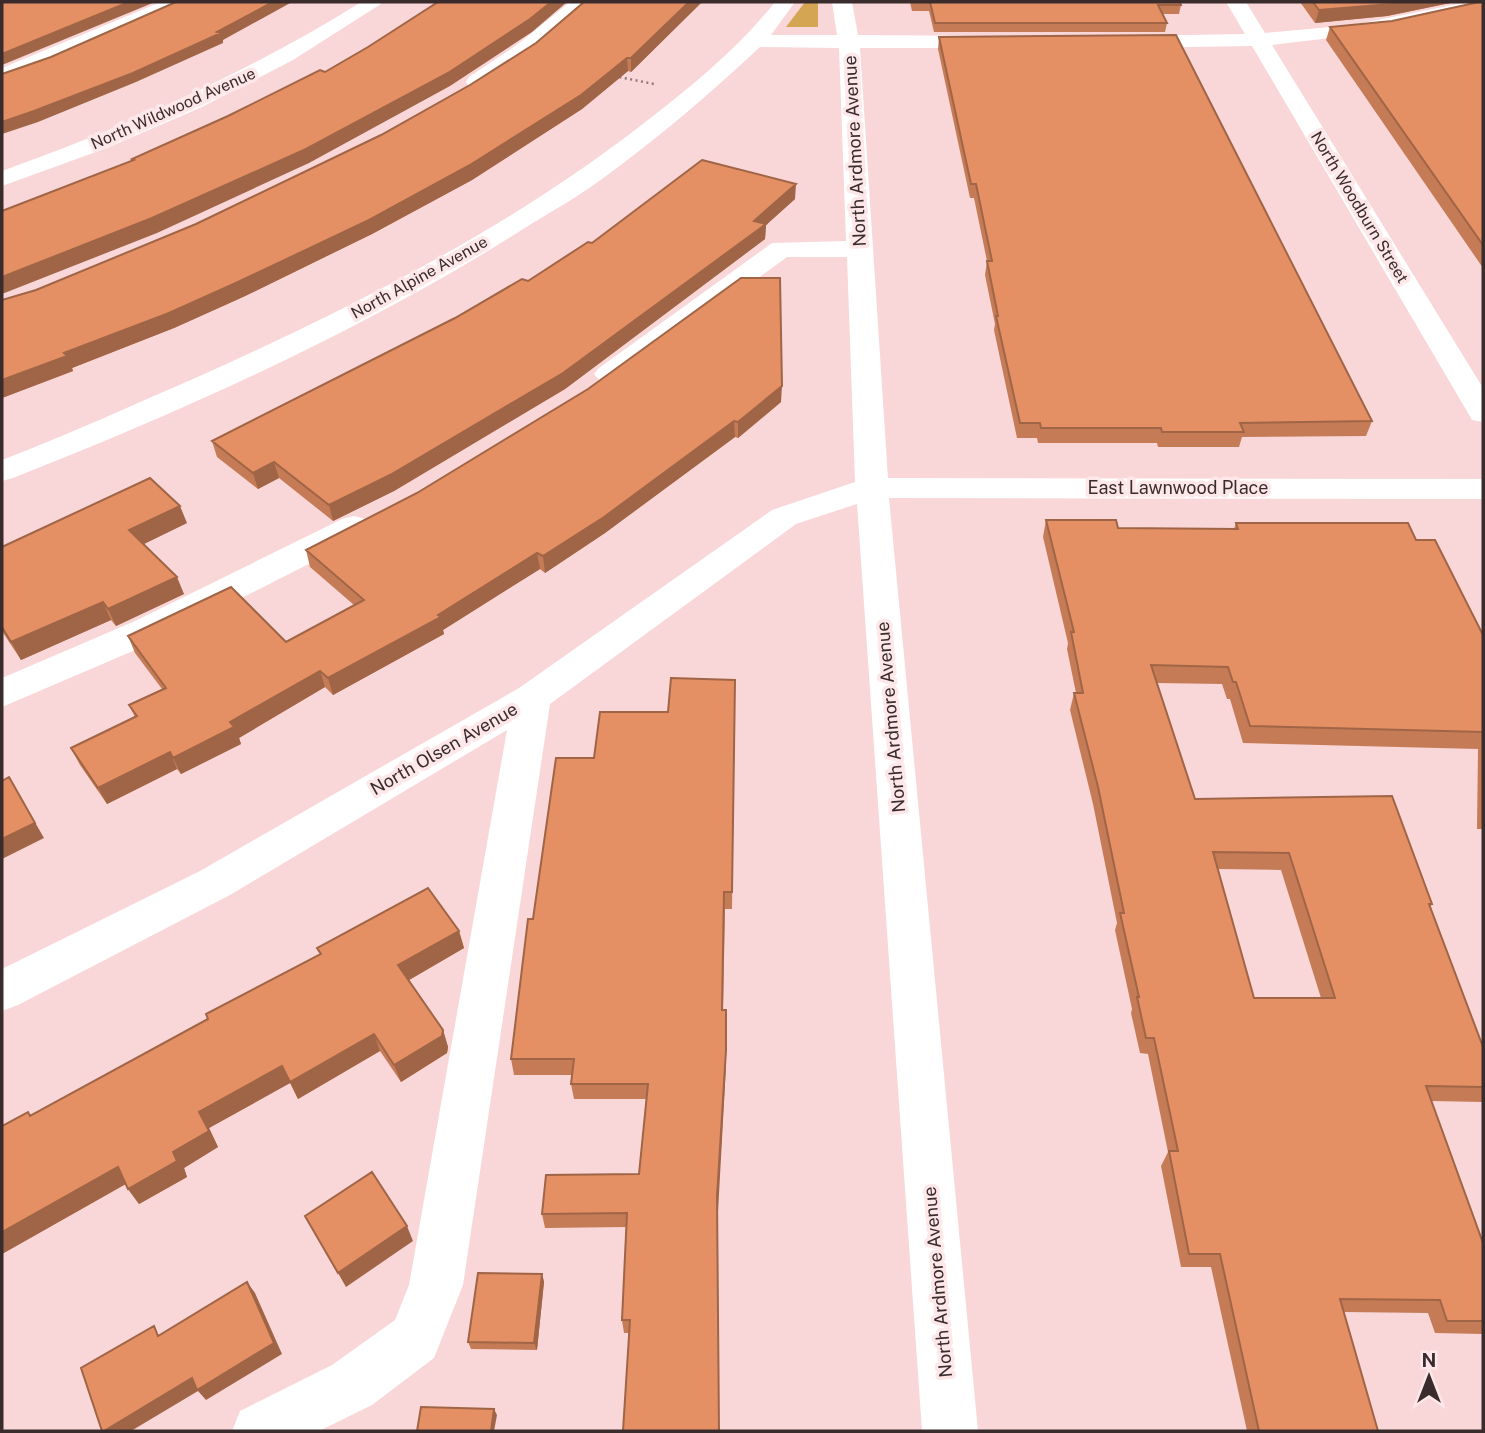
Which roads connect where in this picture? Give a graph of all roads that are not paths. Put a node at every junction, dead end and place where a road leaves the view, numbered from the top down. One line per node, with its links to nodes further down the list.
1 (177, 2): 13 (street)
2 (374, 2): 15 (street, North Wildwood Avenue)
3 (582, 2): 14 (street)
4 (785, 2): 9 (street, North Alpine Avenue)
5 (842, 2): 10 (street, North Ardmore Avenue)
6 (1236, 2): 8 (street, North Woodburn Street)
7 (1483, 4): 8 (street)
8 (1260, 39): 12 (street); 18 (street, North Woodburn Street)
9 (755, 41): 10 (street); 19 (street, North Alpine Avenue)
10 (849, 42): 11 (street); 16 (street, North Ardmore Avenue)
11 (1015, 42)
12 (1111, 42)
13 (2, 75)
14 (462, 92)
15 (2, 179)
16 (860, 249): 17 (street); 20 (street, North Ardmore Avenue)
17 (587, 390)
18 (1483, 413)
19 (2, 471)
20 (872, 488): 21 (street, East Lawnwood Place); 24 (street, North Olsen Avenue); 27 (street, North Ardmore Avenue)
21 (1483, 489)
22 (382, 512): 23 (street)
23 (2, 694)
24 (532, 698): 25 (street, North Olsen Avenue); 26 (street)
25 (2, 991)
26 (260, 1431)
27 (950, 1431)

